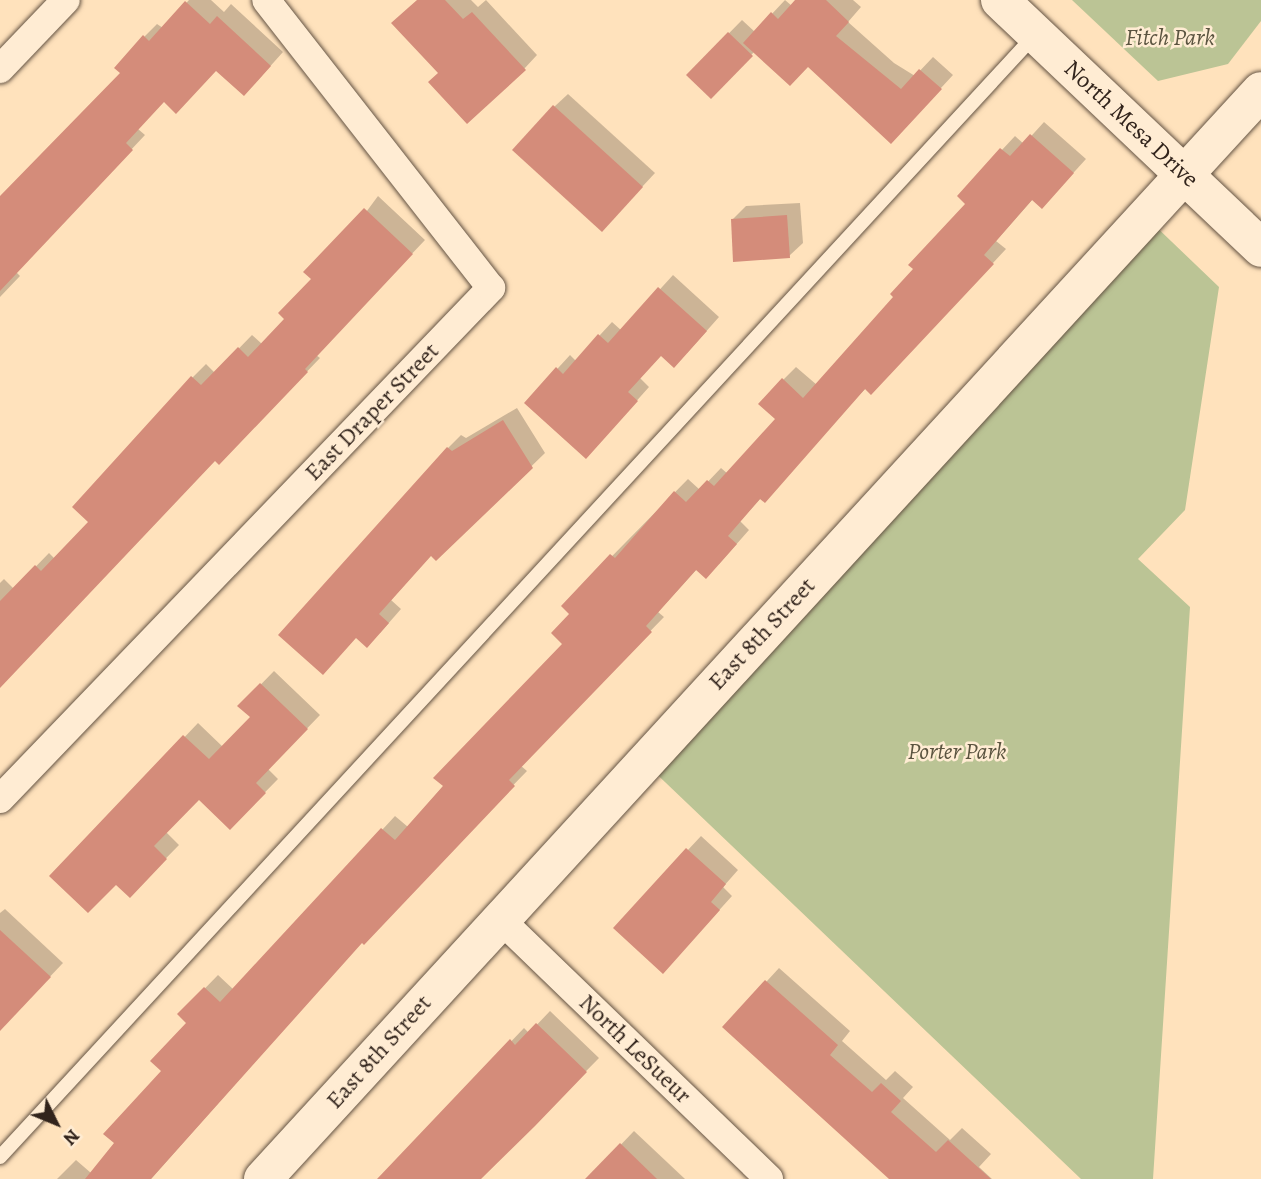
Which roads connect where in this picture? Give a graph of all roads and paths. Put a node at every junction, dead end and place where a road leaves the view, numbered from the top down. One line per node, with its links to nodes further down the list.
1 (66, 0): 5 (street)
2 (266, 0): 9 (street, East Draper Street)
3 (1000, 0): 4 (street, North Mesa Drive)
4 (1036, 34): 7 (street, North Mesa Drive); 11 (lane)
5 (0, 69)
6 (1261, 92): 7 (street, East 8th Street)
7 (1186, 175): 8 (street, North Mesa Drive); 10 (street, East 8th Street)
8 (1261, 248)
9 (0, 799)
10 (500, 919): 12 (street, East 8th Street); 13 (street, North LeSueur)
11 (0, 1157)
12 (263, 1179)
13 (769, 1179)

